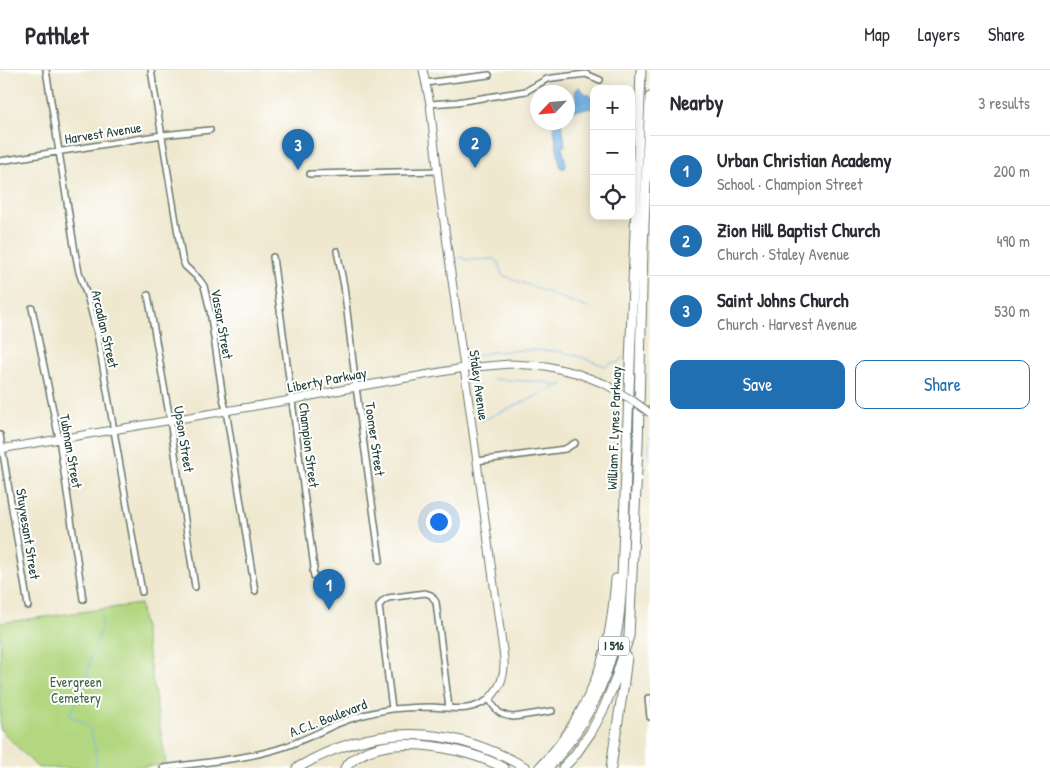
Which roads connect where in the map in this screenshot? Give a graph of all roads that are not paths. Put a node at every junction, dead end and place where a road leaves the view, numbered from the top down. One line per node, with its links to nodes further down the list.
1 (46, 70): 12 (street, Arcadian Street)
2 (150, 70): 11 (street, Vassar Street)
3 (424, 70): 7 (street, Staley Avenue)
4 (641, 70): 32 (highway, William F. Lynes Parkway / I 516)
5 (489, 75): 7 (street)
6 (600, 80): 9 (street)
7 (425, 83): 9 (street, Staley Avenue)
8 (650, 97): 40 (highway, William F. Lynes Parkway / I 516)
9 (430, 104): 14 (street, Staley Avenue)
10 (210, 130): 11 (street, Harvest Avenue)
11 (162, 135): 12 (street, Harvest Avenue); 23 (street, Vassar Street)
12 (59, 152): 13 (street, Harvest Avenue); 26 (street, Arcadian Street)
13 (0, 161)
14 (437, 172): 15 (street); 20 (street, Staley Avenue)
15 (310, 174)
16 (337, 251): 21 (street, Toomer Street)
17 (273, 257): 22 (street, Champion Street)
18 (148, 295): 25 (street, Upson Street)
19 (32, 308): 28 (street, Tubman Street)
20 (464, 368): 21 (street, Liberty Parkway); 24 (street, Liberty Parkway, bridge); 31 (street, Staley Avenue)
21 (356, 387): 22 (street, Liberty Parkway); 33 (street, Toomer Street)
22 (291, 400): 23 (street, Liberty Parkway); 34 (street, Champion Street)
23 (226, 410): 25 (street, Liberty Parkway); 36 (street, Vassar Street)
24 (650, 413)
25 (170, 420): 26 (street, Liberty Parkway); 35 (street, Upson Street)
26 (114, 431): 28 (street, Liberty Parkway); 37 (street, Arcadian Street)
27 (0, 436): 30 (street, Stuyvesant Street)
28 (59, 439): 30 (street, Liberty Parkway); 38 (street, Tubman Street)
29 (575, 443): 31 (street)
30 (1, 449): 39 (street, Stuyvesant Street)
31 (477, 461): 42 (street, Staley Avenue)
32 (625, 507): 52 (highway); 53 (highway, William F. Lynes Parkway / I 516)
33 (380, 560)
34 (314, 576)
35 (194, 587)
36 (254, 591)
37 (142, 592)
38 (83, 599)
39 (28, 606)
40 (629, 636): 54 (highway, William F. Lynes Parkway / I 516); 55 (highway)
41 (649, 698): 46 (street)
42 (489, 699): 43 (street, A.C.L. Boulevard); 45 (street)
43 (449, 708): 44 (street, A.C.L. Boulevard); 44 (street)
44 (392, 709): 48 (street, A.C.L. Boulevard)
45 (552, 711)
46 (650, 717)
47 (503, 767): 50 (highway)
48 (163, 768)
49 (297, 768): 51 (highway)
50 (345, 768)
51 (526, 768)
52 (539, 768)
53 (548, 768)
54 (563, 768)
55 (611, 768)

